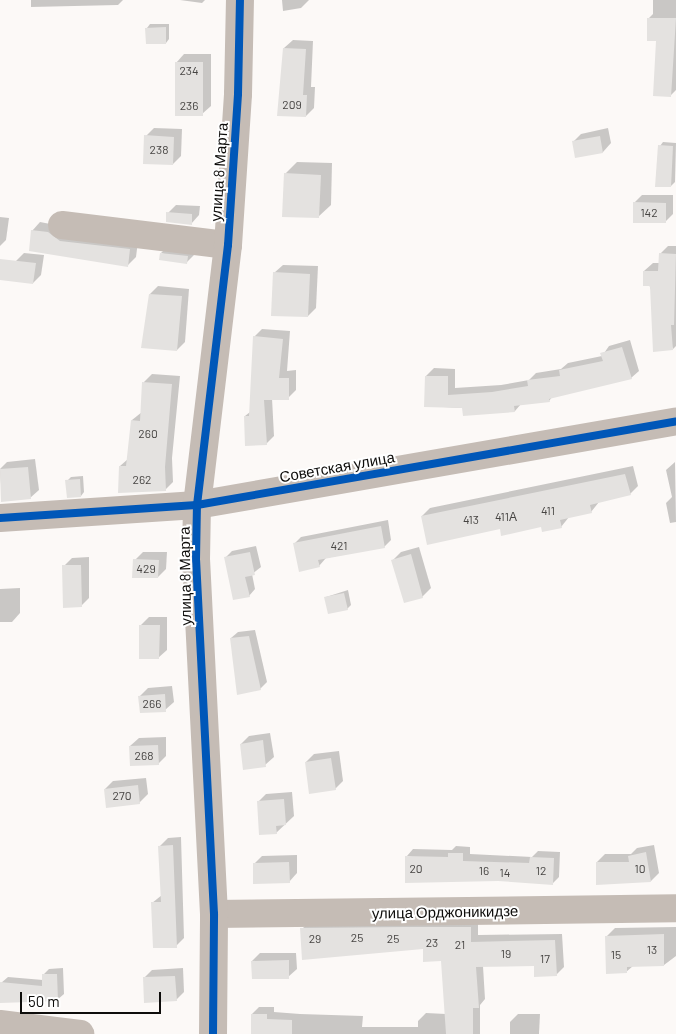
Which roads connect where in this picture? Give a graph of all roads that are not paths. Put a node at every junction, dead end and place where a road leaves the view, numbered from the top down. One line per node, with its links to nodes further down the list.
1 (240, 0): 3 (street, улица 8 Марта)
2 (62, 225): 3 (street, улица 8 Марта)
3 (228, 245): 5 (street, улица 8 Марта)
4 (676, 421): 5 (street, Советская улица)
5 (197, 505): 6 (street, Советская улица); 8 (street, улица 8 Марта)
6 (0, 518)
7 (676, 908): 8 (street, улица Орджоникидзе)
8 (214, 914): 11 (street, улица 8 Марта)
9 (0, 1024): 10 (street)
10 (80, 1034)
11 (213, 1034)

